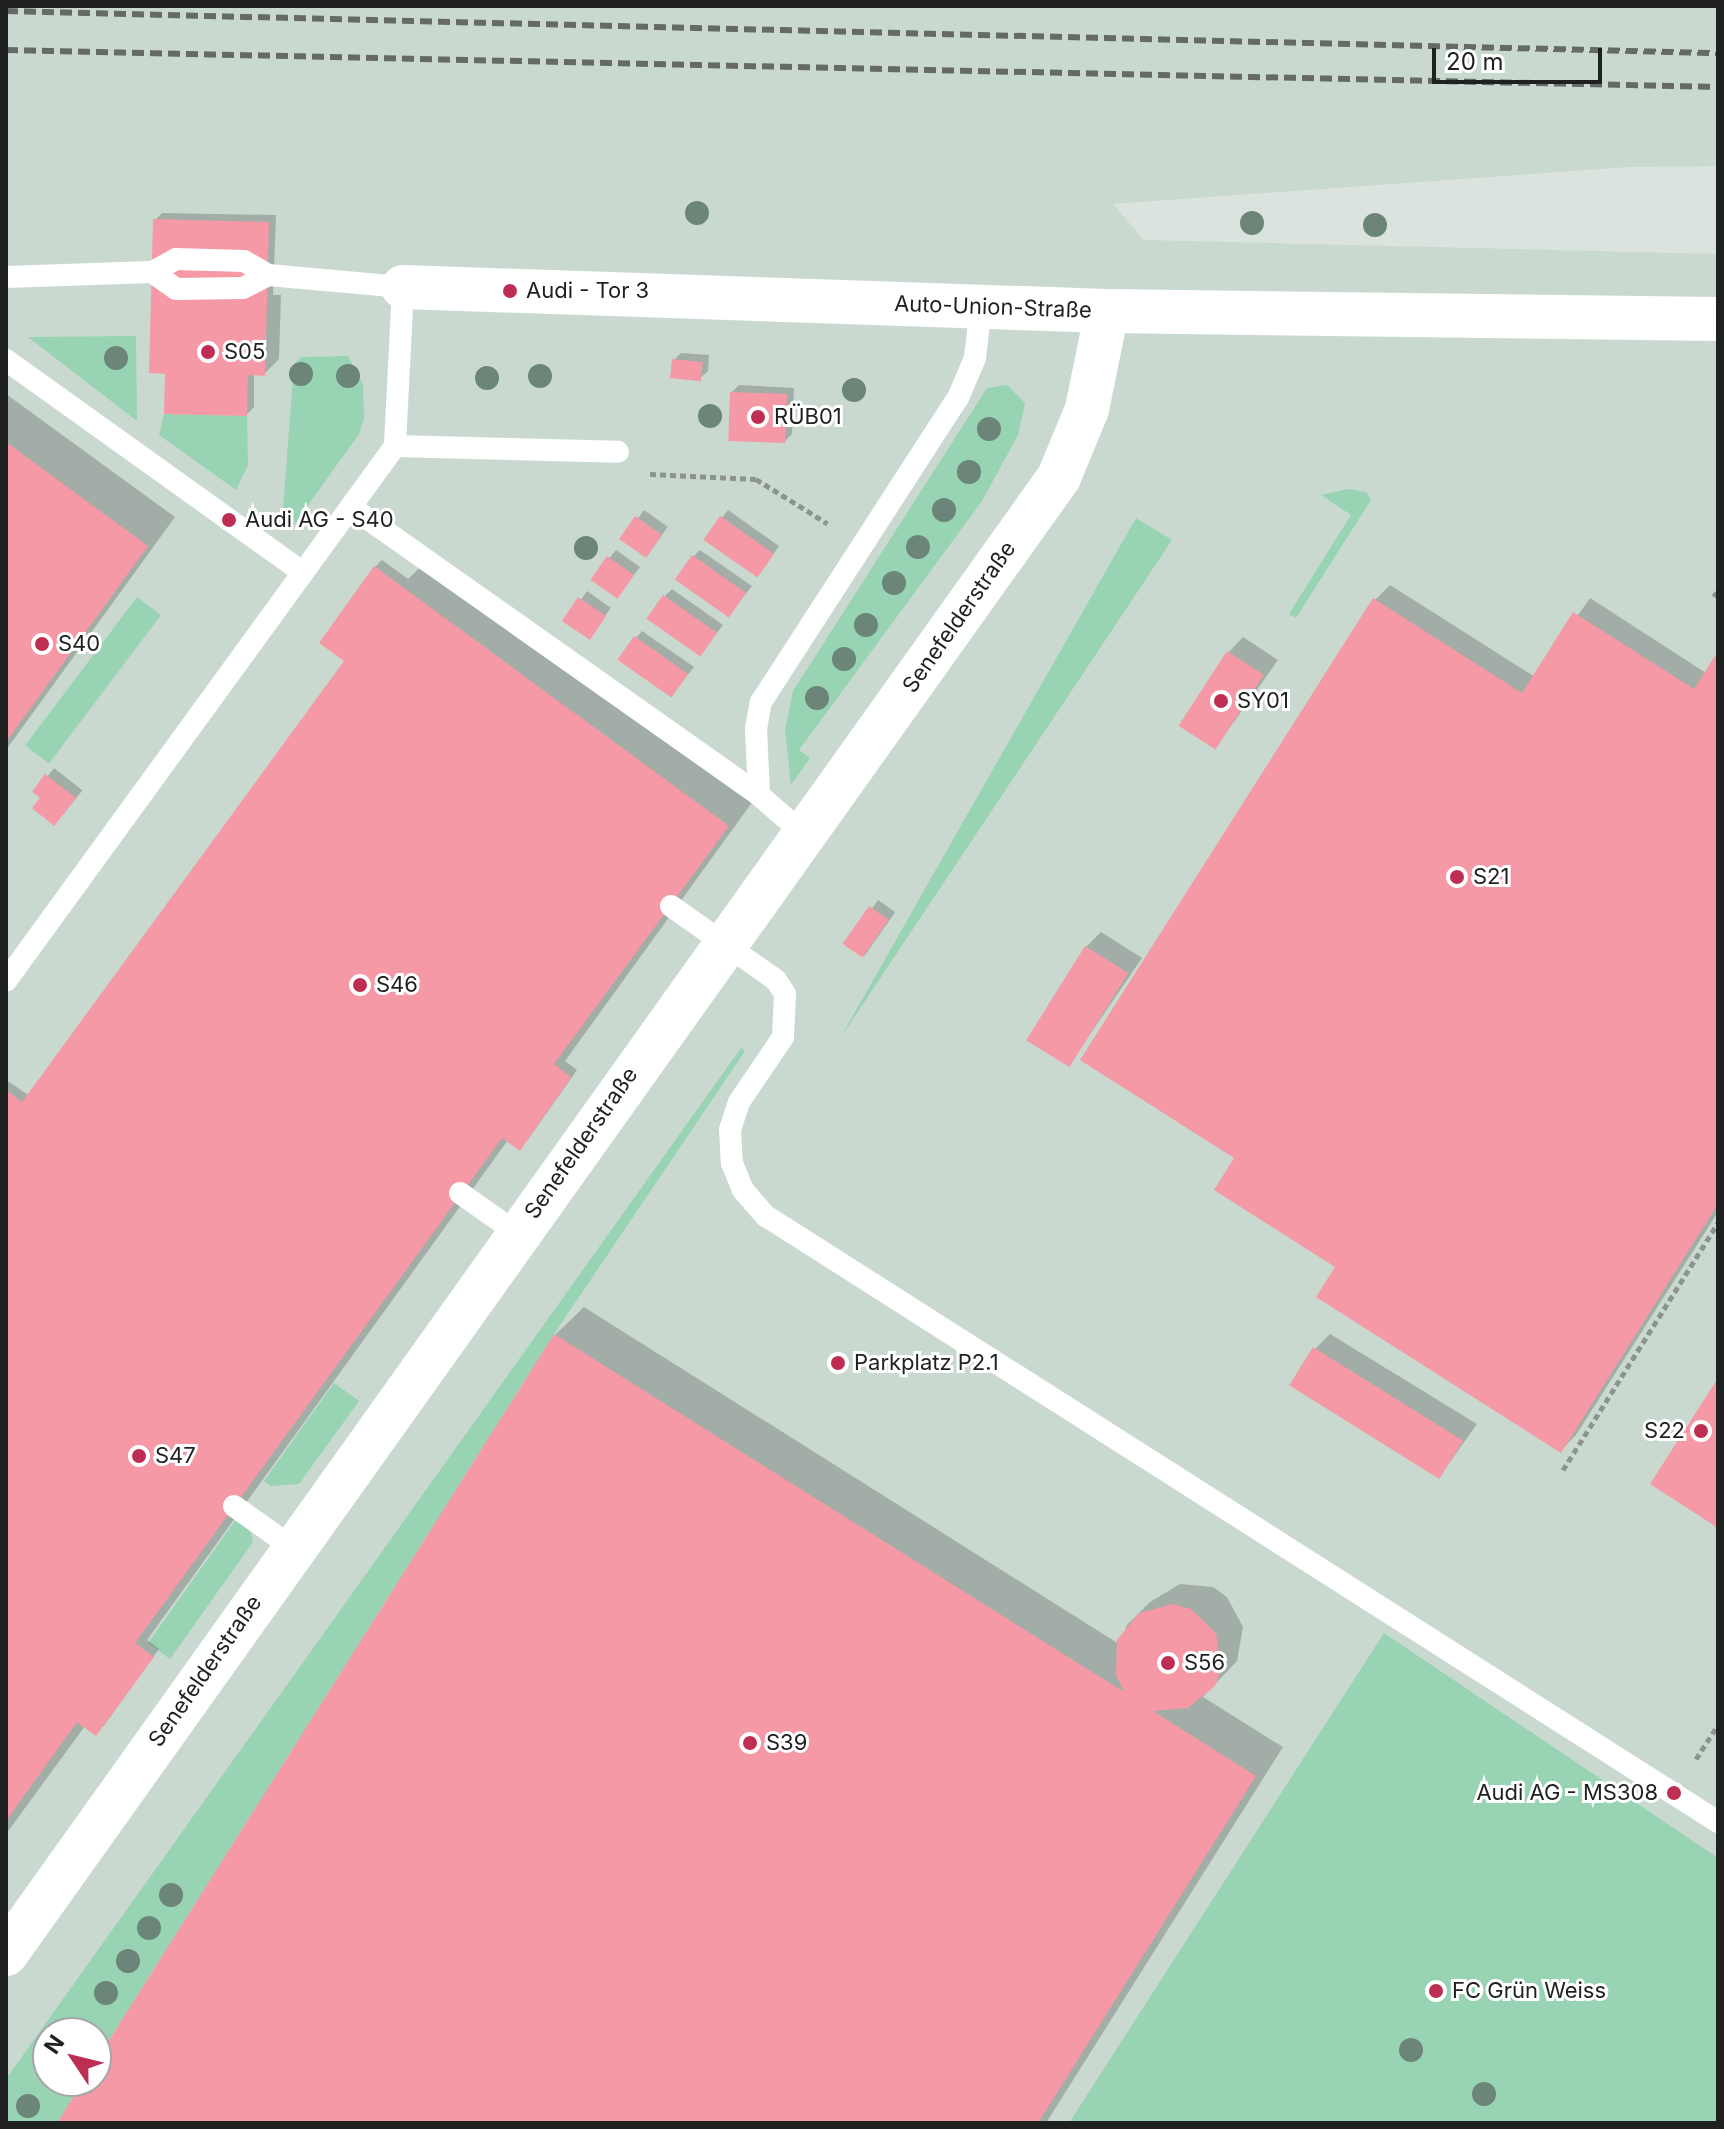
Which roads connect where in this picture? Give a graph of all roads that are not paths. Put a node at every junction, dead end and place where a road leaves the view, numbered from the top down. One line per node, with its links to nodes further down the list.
1 (6, 277): 2 (lane, Auto-Union-Straße)
2 (403, 287): 3 (street, Auto-Union-Straße); 7 (lane)
3 (981, 306): 4 (street, Auto-Union-Straße); 11 (lane)
4 (1107, 311): 5 (street, Auto-Union-Straße); 12 (street, Senefelderstraße)
5 (1718, 319)
6 (6, 360): 10 (lane)
7 (395, 446): 8 (lane); 9 (lane)
8 (618, 452)
9 (351, 507): 10 (lane); 11 (lane)
10 (302, 572): 15 (lane)
11 (759, 795): 12 (lane)
12 (804, 834): 14 (street, Senefelderstraße)
13 (671, 906): 14 (lane)
14 (725, 942): 17 (street, Senefelderstraße); 20 (lane)
15 (6, 981)
16 (460, 1193): 17 (lane)
17 (517, 1233): 19 (street, Senefelderstraße)
18 (234, 1506): 19 (lane)
19 (293, 1548): 21 (street, Senefelderstraße)
20 (1718, 1822)
21 (6, 1954)

